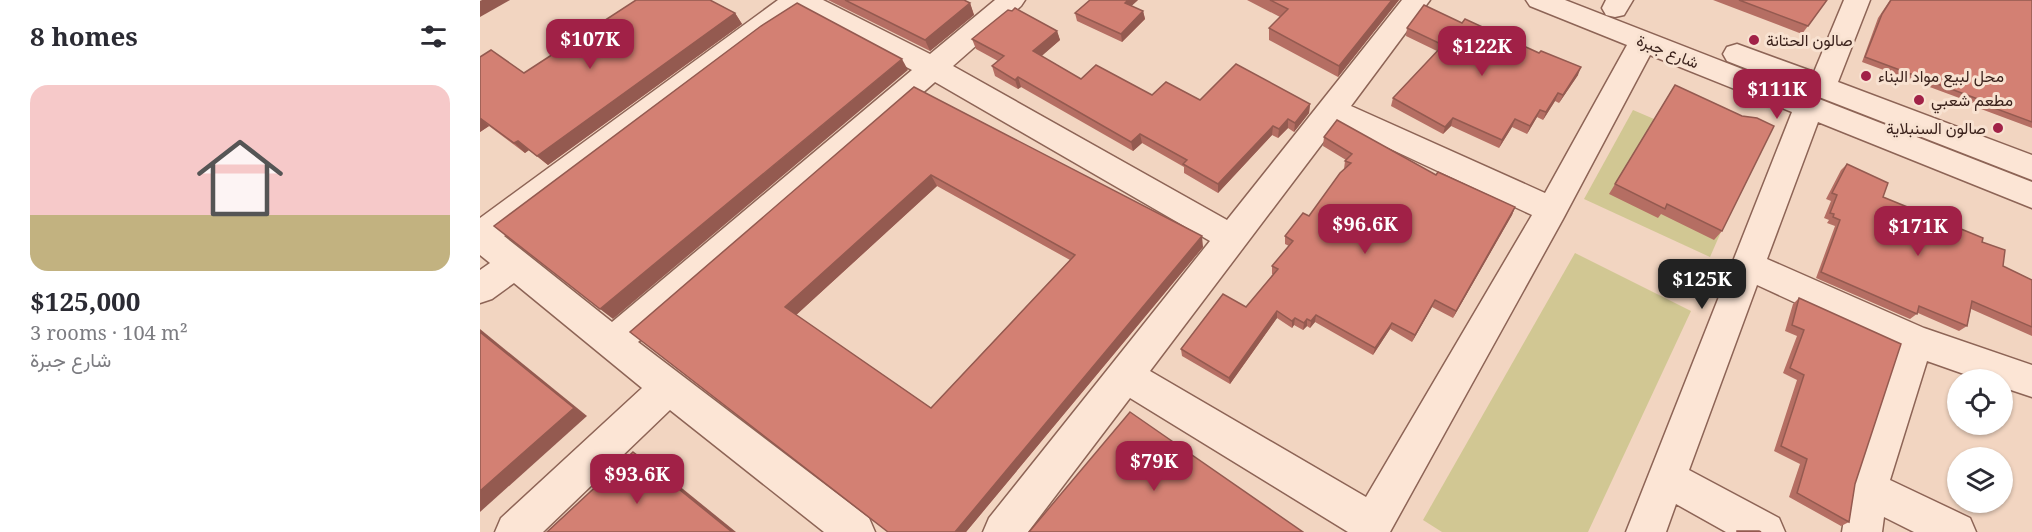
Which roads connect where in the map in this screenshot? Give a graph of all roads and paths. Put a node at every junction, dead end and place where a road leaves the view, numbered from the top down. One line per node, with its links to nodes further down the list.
1 (796, 0): 15 (street)
2 (801, 0): 9 (street)
3 (1012, 0): 9 (street)
4 (1417, 0): 11 (street)
5 (1539, 0): 8 (street, شارع جبرة)
6 (1857, 0): 10 (street)
7 (1610, 3): 10 (street, شارع جبرة)
8 (1643, 41): 10 (street, شارع جبرة); 14 (street)
9 (933, 68): 16 (street); 21 (street)
10 (1815, 97): 12 (street, شارع جبرة); 13 (street, شارع جبرة); 18 (street)
11 (1331, 108): 14 (street); 16 (street)
12 (2032, 168)
13 (2032, 195)
14 (1552, 210): 27 (street)
15 (480, 236): 17 (street)
16 (1232, 238): 22 (street)
17 (514, 264): 19 (street); 21 (street)
18 (1748, 265): 20 (street); 25 (street)
19 (480, 289)
20 (1916, 341): 23 (street); 26 (street)
21 (612, 343): 24 (street)
22 (1124, 375): 27 (street); 30 (street)
23 (2032, 381)
24 (669, 387): 28 (street); 29 (street)
25 (1666, 478): 31 (street); 32 (street)
26 (1868, 489): 33 (street); 34 (street)
27 (1370, 528)
28 (514, 532)
29 (855, 532)
30 (1003, 532)
31 (1646, 532)
32 (1766, 532)
33 (1862, 532)
34 (1956, 532)

